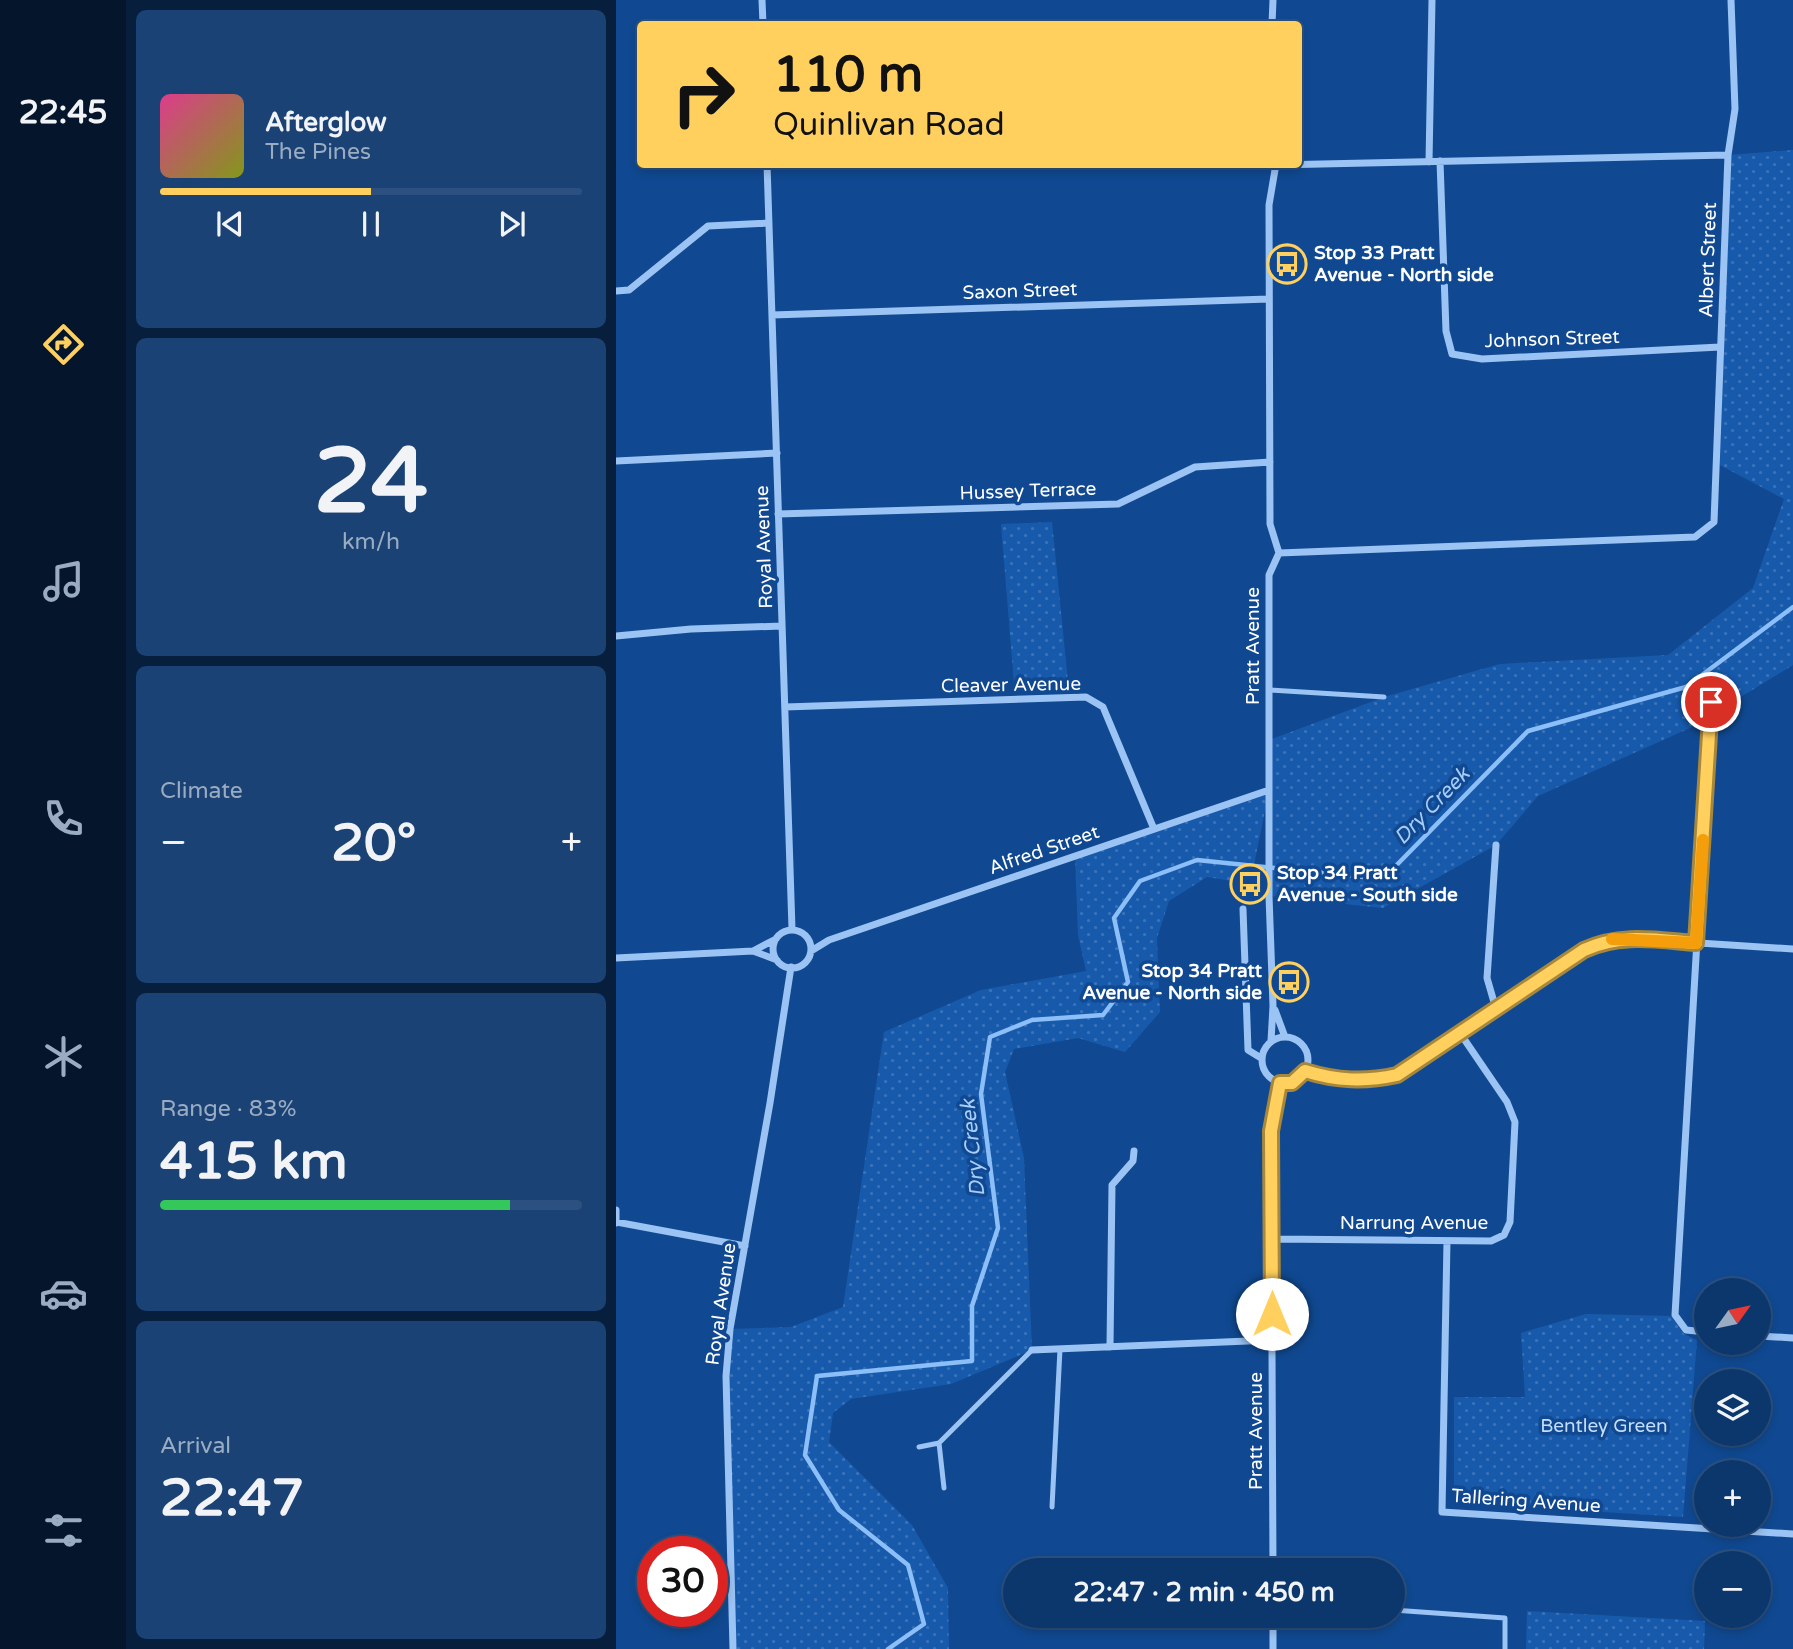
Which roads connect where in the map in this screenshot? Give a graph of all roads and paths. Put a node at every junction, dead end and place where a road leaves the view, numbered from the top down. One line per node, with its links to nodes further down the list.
1 (762, 0): 5 (street)
2 (1273, 0): 6 (street)
3 (1432, 0): 9 (street)
4 (1731, 0): 7 (street, Albert Street)
5 (763, 21)
6 (1272, 21)
7 (1728, 155): 8 (street); 17 (street, Albert Street)
8 (1440, 161): 9 (street); 17 (street, Johnson Street)
9 (1429, 162): 10 (street)
10 (1302, 164)
11 (767, 168): 13 (street, Royal Avenue)
12 (1275, 168): 15 (street)
13 (769, 223): 14 (street); 16 (street, Royal Avenue)
14 (616, 291)
15 (1269, 299): 16 (street, Saxon Street); 20 (street)
16 (772, 315): 18 (street, Royal Avenue)
17 (1720, 347): 22 (street, Albert Street)
18 (776, 453): 19 (street); 21 (street, Royal Avenue)
19 (616, 461)
20 (1270, 462): 21 (street, Hussey Terrace); 22 (street)
21 (779, 514): 23 (street, Royal Avenue)
22 (1279, 553): 25 (street, Pratt Avenue)
23 (782, 626): 24 (street); 28 (street, Royal Avenue)
24 (616, 636)
25 (1269, 690): 26 (lane); 29 (street, Pratt Avenue)
26 (1384, 697)
27 (1711, 702): 37 (street)
28 (785, 707): 30 (street, Cleaver Avenue); 33 (street, Royal Avenue)
29 (1269, 790): 30 (street, Alfred Street); 44 (street, Pratt Avenue)
30 (1154, 829): 36 (street, Alfred Street)
31 (1496, 845): 45 (street)
32 (1243, 909): 49 (street)
33 (792, 929): 34 (street); 35 (street)
34 (807, 937): 36 (street, Alfred Street); 40 (street)
35 (776, 939): 39 (street); 42 (street)
36 (829, 940): 40 (street, Alfred Street)
37 (1696, 943): 38 (street); 45 (street); 58 (street)
38 (1793, 949)
39 (753, 951): 41 (street); 42 (street)
40 (811, 951): 43 (street)
41 (616, 958)
42 (777, 960): 43 (street)
43 (791, 967): 57 (street, Royal Avenue)
44 (1273, 1006): 47 (street, Pratt Avenue); 48 (street, Pratt Avenue)
45 (1496, 1009): 46 (street)
46 (1460, 1033): 50 (street); 56 (street, Narrung Avenue)
47 (1285, 1037): 48 (street); 50 (street)
48 (1271, 1041): 49 (street)
49 (1261, 1058): 51 (street)
50 (1305, 1071): 51 (street)
51 (1280, 1083): 55 (street, Pratt Avenue)
52 (1134, 1151): 62 (street)
53 (616, 1210): 54 (street)
54 (616, 1223): 57 (street)
55 (1273, 1239): 56 (street, Narrung Avenue); 61 (street, Pratt Avenue)
56 (1447, 1241): 69 (street, Tallering Avenue)
57 (745, 1246): 73 (street, Royal Avenue)
58 (1694, 1331)
59 (1771, 1337): 60 (street)
60 (1793, 1338)
61 (1272, 1340): 62 (street); 70 (street, Pratt Avenue)
62 (1110, 1347): 63 (street)
63 (1060, 1349): 64 (street); 68 (lane)
64 (1032, 1350): 65 (lane)
65 (939, 1443): 66 (lane); 67 (lane)
66 (919, 1447)
67 (944, 1488)
68 (1052, 1507)
69 (1793, 1534)
70 (1273, 1558)
71 (1405, 1611): 75 (lane)
72 (1273, 1628): 74 (street)
73 (733, 1649)
74 (1273, 1649)
75 (1504, 1649)

